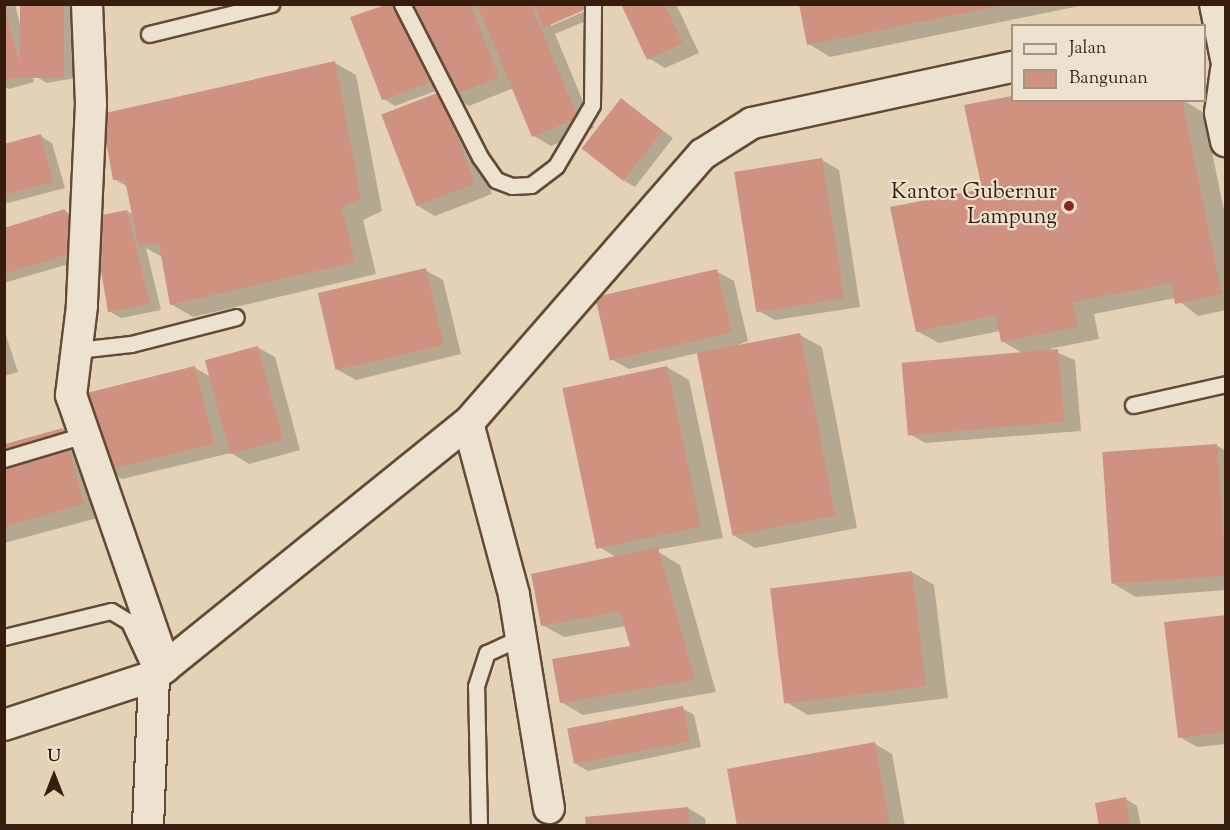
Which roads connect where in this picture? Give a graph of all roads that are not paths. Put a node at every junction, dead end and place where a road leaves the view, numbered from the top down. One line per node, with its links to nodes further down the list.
1 (87, 4): 12 (street)
2 (271, 4): 6 (lane)
3 (402, 4): 4 (lane)
4 (593, 4)
5 (1213, 17): 7 (street)
6 (149, 34)
7 (1226, 59)
8 (1011, 67): 15 (street)
9 (1226, 70): 10 (street)
10 (1226, 141)
11 (236, 316): 12 (lane)
12 (77, 350): 16 (street)
13 (1226, 384): 14 (lane)
14 (1133, 405)
15 (468, 423): 19 (street); 20 (street)
16 (84, 435): 17 (lane); 20 (street)
17 (4, 459)
18 (4, 637): 20 (lane)
19 (520, 637): 22 (street); 24 (lane)
20 (160, 672): 21 (street); 23 (street)
21 (4, 725)
22 (549, 808)
23 (148, 825)
24 (479, 825)

